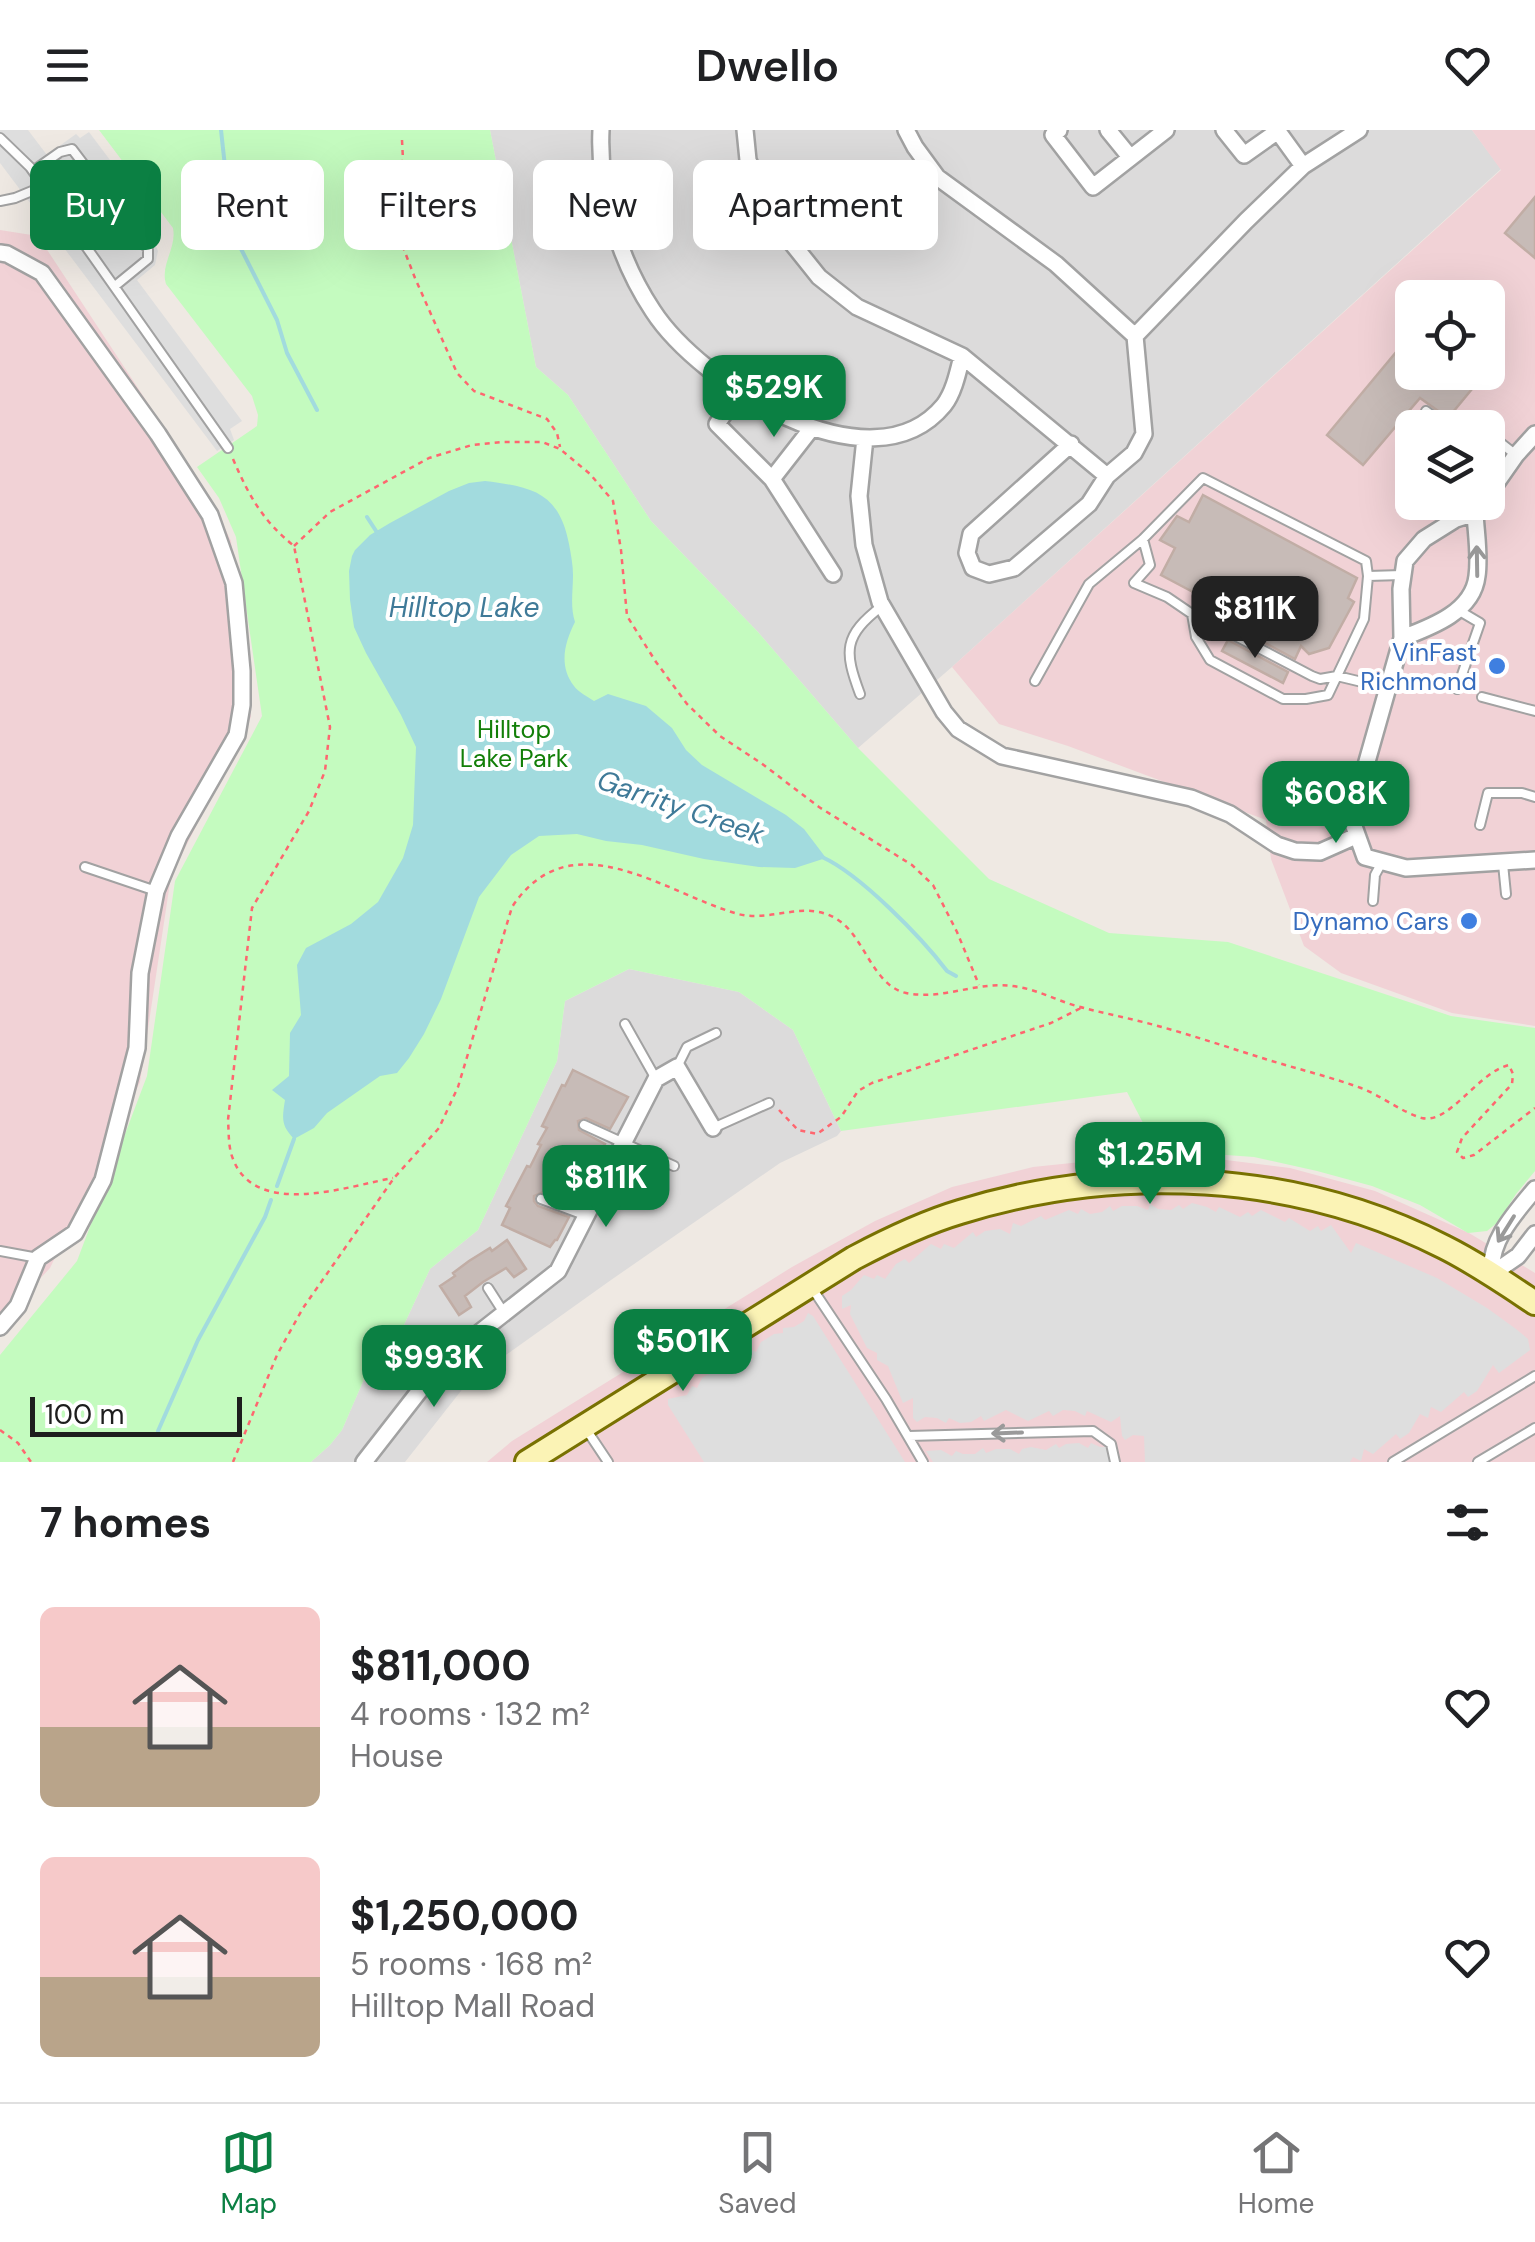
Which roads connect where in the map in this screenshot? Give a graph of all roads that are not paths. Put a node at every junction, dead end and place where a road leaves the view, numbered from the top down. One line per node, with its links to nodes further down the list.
1 (601, 130): 24 (street)
2 (745, 130): 23 (street)
3 (906, 130): 22 (street)
4 (1059, 130): 11 (street)
5 (1108, 130): 11 (street)
6 (1166, 130): 11 (street)
7 (1224, 130): 8 (street)
8 (1278, 130): 14 (street)
9 (1359, 130): 14 (street)
10 (0, 138): 15 (lane)
11 (1130, 157)
12 (49, 160): 13 (lane)
13 (80, 160)
14 (1302, 166): 22 (street)
15 (30, 168)
16 (30, 192): 17 (lane)
17 (0, 201)
18 (89, 250): 21 (lane)
19 (148, 250): 21 (lane)
20 (0, 253): 59 (street)
21 (115, 286): 30 (lane)
22 (1135, 336): 33 (street)
23 (962, 356): 27 (street); 28 (street)
24 (739, 392): 25 (street); 34 (street)
25 (811, 428): 27 (street); 34 (street)
26 (1535, 434): 31 (street)
27 (865, 438): 41 (street)
28 (1072, 444): 33 (street); 33 (street)
29 (1505, 446): 31 (lane)
30 (228, 448)
31 (1516, 455): 32 (street)
32 (1505, 471)
33 (1107, 476)
34 (772, 479): 38 (street)
35 (1454, 520): 39 (street)
36 (1478, 520): 42 (street, one-way to 36)
37 (1143, 538): 40 (lane); 43 (lane); 46 (lane)
38 (833, 574)
39 (1403, 575): 40 (lane); 44 (street)
40 (1368, 576): 45 (lane)
41 (882, 606): 49 (lane); 54 (street)
42 (1458, 610): 44 (street); 48 (lane)
43 (1196, 636): 45 (lane); 45 (lane)
44 (1402, 638): 47 (street)
45 (1337, 676): 47 (lane)
46 (1035, 681)
47 (1389, 689): 54 (street)
48 (1457, 689)
49 (860, 694)
50 (1482, 697): 51 (lane)
51 (1535, 711)
52 (1535, 797): 53 (lane)
53 (1480, 825)
54 (1356, 836): 56 (street)
55 (1535, 860): 57 (street)
56 (1382, 861): 57 (street); 61 (lane)
57 (1503, 862): 60 (lane)
58 (85, 867): 59 (lane)
59 (156, 891): 76 (street)
60 (1506, 894)
61 (1373, 902)
62 (625, 1024): 65 (lane)
63 (716, 1033): 64 (lane)
64 (677, 1066): 65 (street); 68 (street)
65 (656, 1079): 69 (street)
66 (769, 1103): 68 (lane)
67 (584, 1125): 69 (lane)
68 (713, 1128)
69 (624, 1143): 70 (lane); 73 (street)
70 (674, 1166)
71 (1535, 1190): 77 (street, one-way to 77)
72 (541, 1199): 73 (lane)
73 (587, 1216): 81 (street)
74 (1535, 1234): 77 (street)
75 (0, 1251): 76 (lane)
76 (38, 1258): 82 (street)
77 (1492, 1274): 78 (street); 80 (street)
78 (810, 1284): 84 (street); 86 (lane)
79 (488, 1288): 81 (lane)
80 (1535, 1303)
81 (504, 1313): 87 (street)
82 (0, 1327)
83 (1535, 1376): 92 (lane)
84 (584, 1425): 88 (street); 89 (lane)
85 (1535, 1428): 93 (lane)
86 (909, 1436): 90 (lane); 91 (lane, one-way to 86)
87 (364, 1462)
88 (527, 1462)
89 (608, 1462)
90 (923, 1462)
91 (1114, 1462)
92 (1393, 1462)
93 (1478, 1462)

